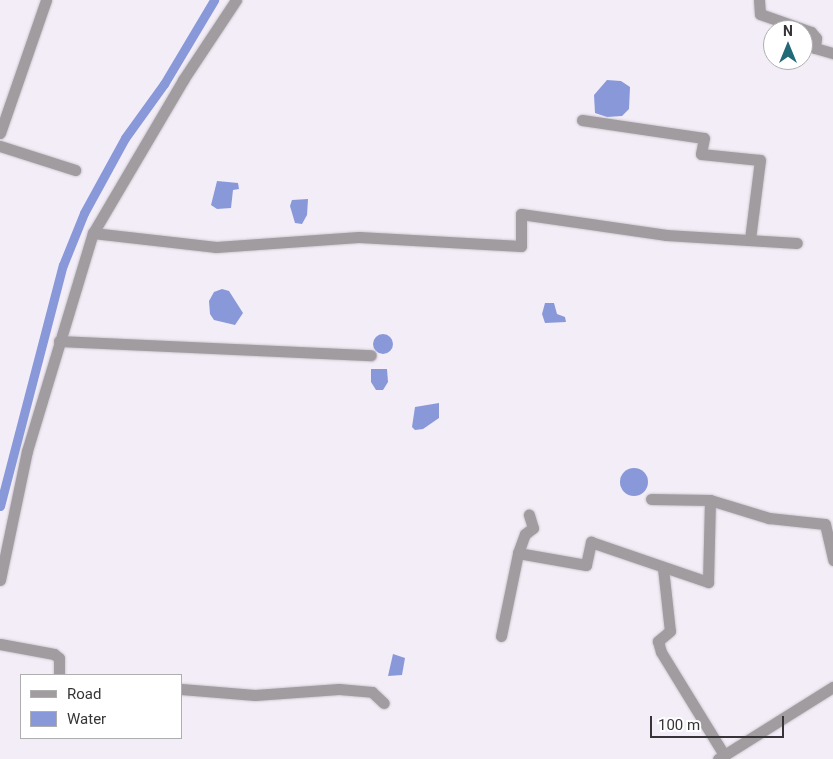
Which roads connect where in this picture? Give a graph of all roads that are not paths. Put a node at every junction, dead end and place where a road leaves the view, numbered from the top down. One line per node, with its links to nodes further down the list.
1 (46, 0): 6 (street)
2 (236, 0): 9 (street)
3 (759, 0): 4 (street)
4 (833, 53)
5 (582, 120): 10 (street)
6 (0, 133)
7 (0, 146): 8 (street)
8 (75, 170)
9 (93, 233): 10 (street); 12 (street)
10 (750, 239): 11 (street)
11 (797, 243)
12 (59, 341): 13 (street); 20 (street)
13 (371, 355)
14 (651, 499): 15 (street)
15 (710, 500): 18 (street); 19 (street)
16 (529, 514): 17 (street)
17 (518, 553): 19 (street); 21 (street)
18 (833, 560)
19 (663, 568): 27 (street)
20 (0, 580)
21 (501, 636)
22 (0, 644): 23 (street)
23 (58, 674)
24 (833, 687): 27 (street)
25 (182, 688): 26 (street)
26 (384, 703)
27 (721, 757)

